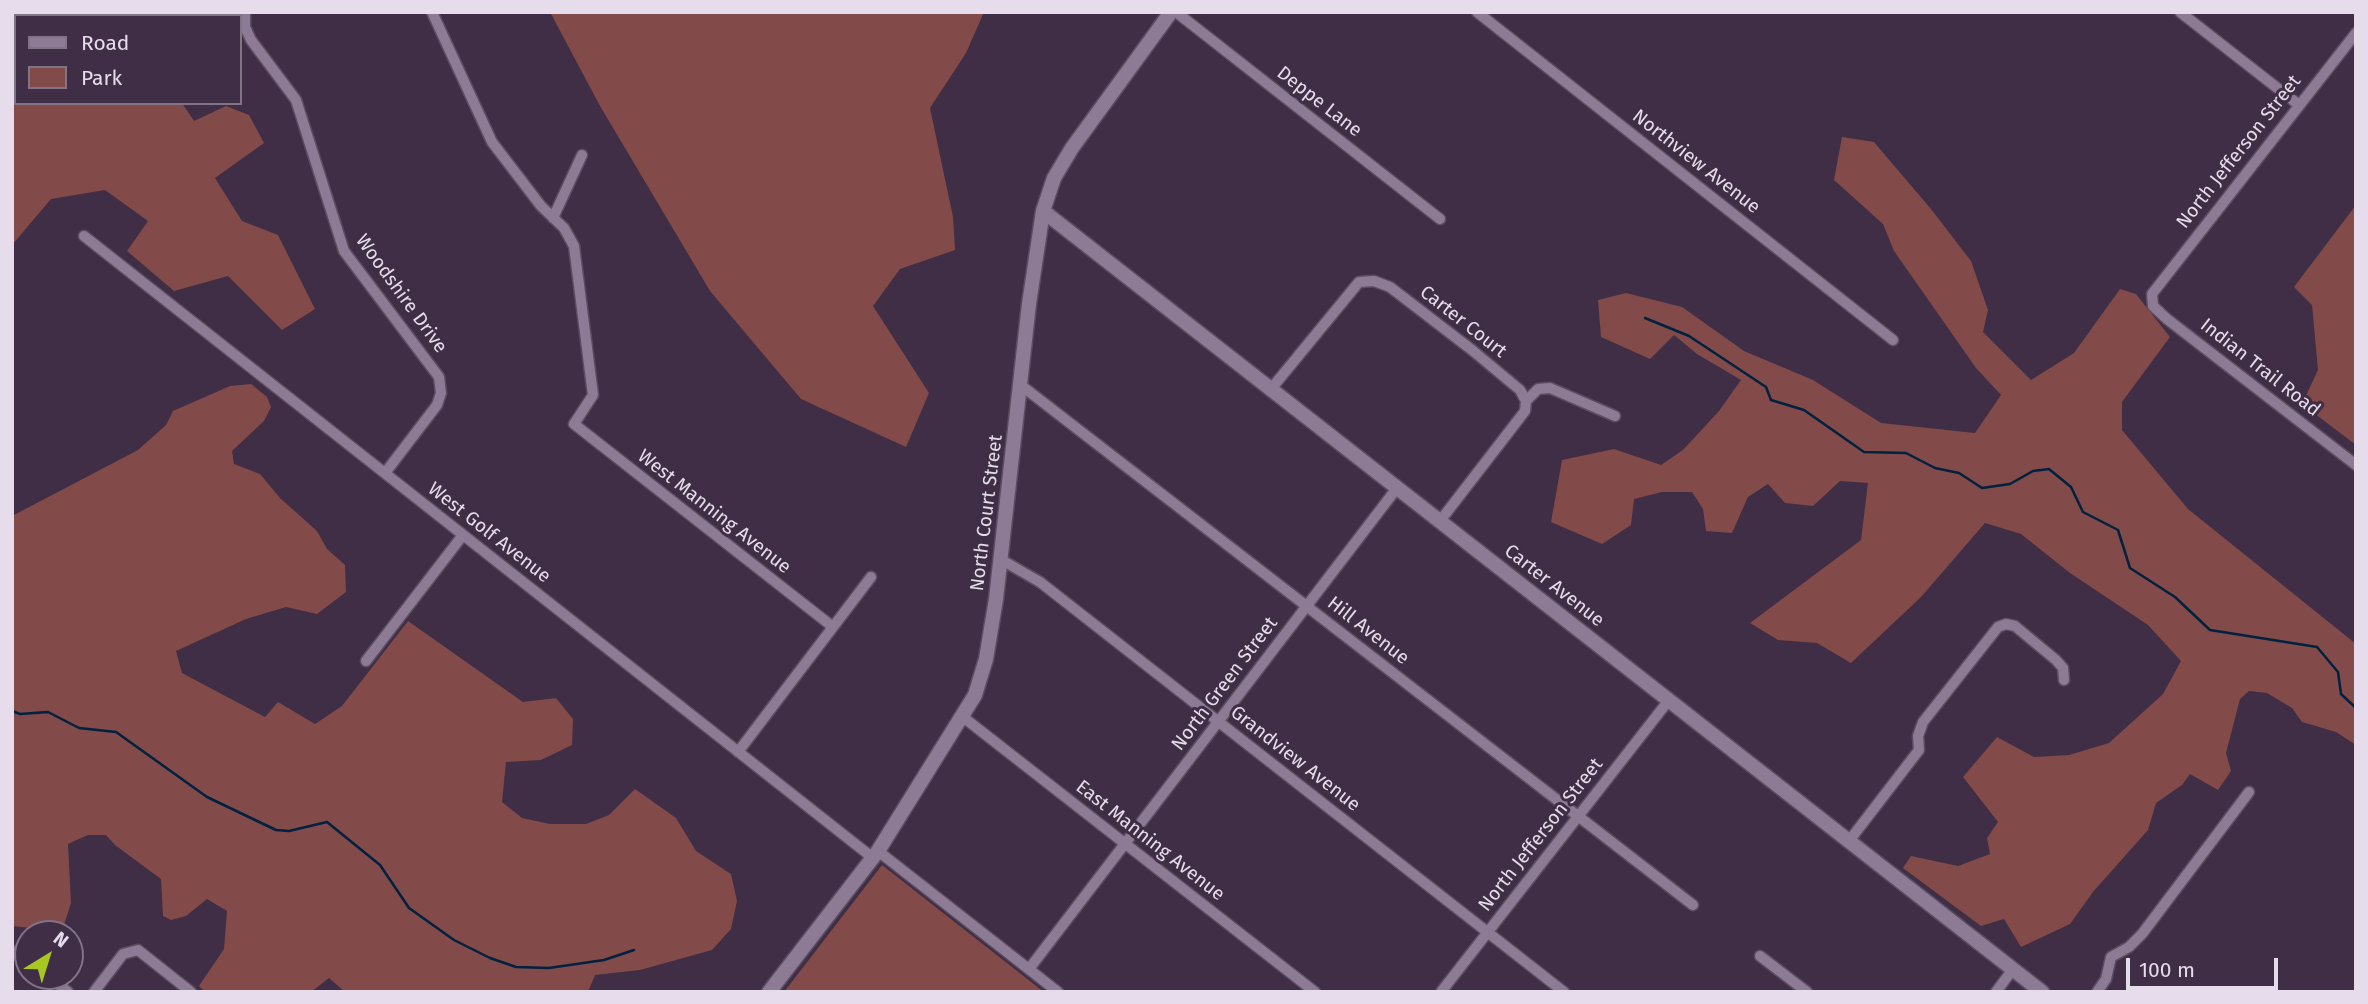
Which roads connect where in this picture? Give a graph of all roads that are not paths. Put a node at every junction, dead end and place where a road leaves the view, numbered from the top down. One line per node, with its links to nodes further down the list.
1 (245, 12): 21 (street, Woodshire Drive)
2 (432, 12): 11 (street)
3 (1171, 12): 10 (street, North Court Street)
4 (1176, 12): 12 (street, Deppe Lane)
5 (1478, 12): 15 (street, Northview Avenue)
6 (2180, 12): 8 (street)
7 (2356, 33): 8 (street, North Jefferson Street)
8 (2299, 105): 14 (street, North Jefferson Street)
9 (582, 155): 11 (street)
10 (1043, 211): 16 (street, North Court Street); 17 (street, Carter Avenue)
11 (554, 218): 28 (street, West Manning Avenue)
12 (1440, 219)
13 (84, 236): 21 (street, West Golf Avenue)
14 (2152, 294): 20 (street, Indian Trail Road)
15 (1893, 340)
16 (1022, 386): 25 (street, North Court Street); 27 (street, Hill Avenue)
17 (1271, 389): 18 (street, Carter Court); 22 (street, Carter Avenue)
18 (1526, 401): 19 (street); 23 (street)
19 (1615, 416)
20 (2356, 465)
21 (385, 473): 24 (street, West Golf Avenue)
22 (1398, 488): 23 (street, Carter Avenue); 27 (street, North Green Street)
23 (1440, 521): 31 (street, Carter Avenue)
24 (463, 535): 29 (street); 34 (street, West Golf Avenue)
25 (1000, 559): 32 (street, North Court Street); 33 (street, Grandview Avenue)
26 (871, 577): 28 (street)
27 (1307, 606): 33 (street, North Green Street); 36 (street, Hill Avenue)
28 (833, 627): 34 (street)
29 (366, 661)
30 (2064, 680): 37 (street)
31 (1668, 700): 36 (street, North Jefferson Street); 37 (street, Carter Avenue)
32 (963, 717): 38 (street, East Manning Avenue); 39 (street, North Court Street)
33 (1219, 721): 38 (street, North Green Street); 41 (street, Grandview Avenue)
34 (738, 752): 39 (street, West Golf Avenue)
35 (2249, 792): 55 (street)
36 (1578, 816): 40 (street, Hill Avenue); 41 (street, North Jefferson Street)
37 (1849, 841): 44 (street, Carter Avenue)
38 (1125, 844): 43 (street, North Green Street); 49 (street, East Manning Avenue)
39 (876, 855): 43 (street, West Golf Avenue); 47 (street, North Court Street)
40 (1693, 905)
41 (1488, 932): 50 (street, North Jefferson Street); 51 (street, Grandview Avenue)
42 (1760, 956): 52 (street)
43 (1029, 969): 48 (street, West Golf Avenue)
44 (2013, 969): 53 (street); 54 (street, Carter Avenue)
45 (94, 992): 46 (street)
46 (191, 992)
47 (769, 992)
48 (1058, 992)
49 (1315, 992)
50 (1441, 992)
51 (1564, 992)
52 (1807, 992)
53 (1996, 992)
54 (2042, 992)
55 (2097, 992)

